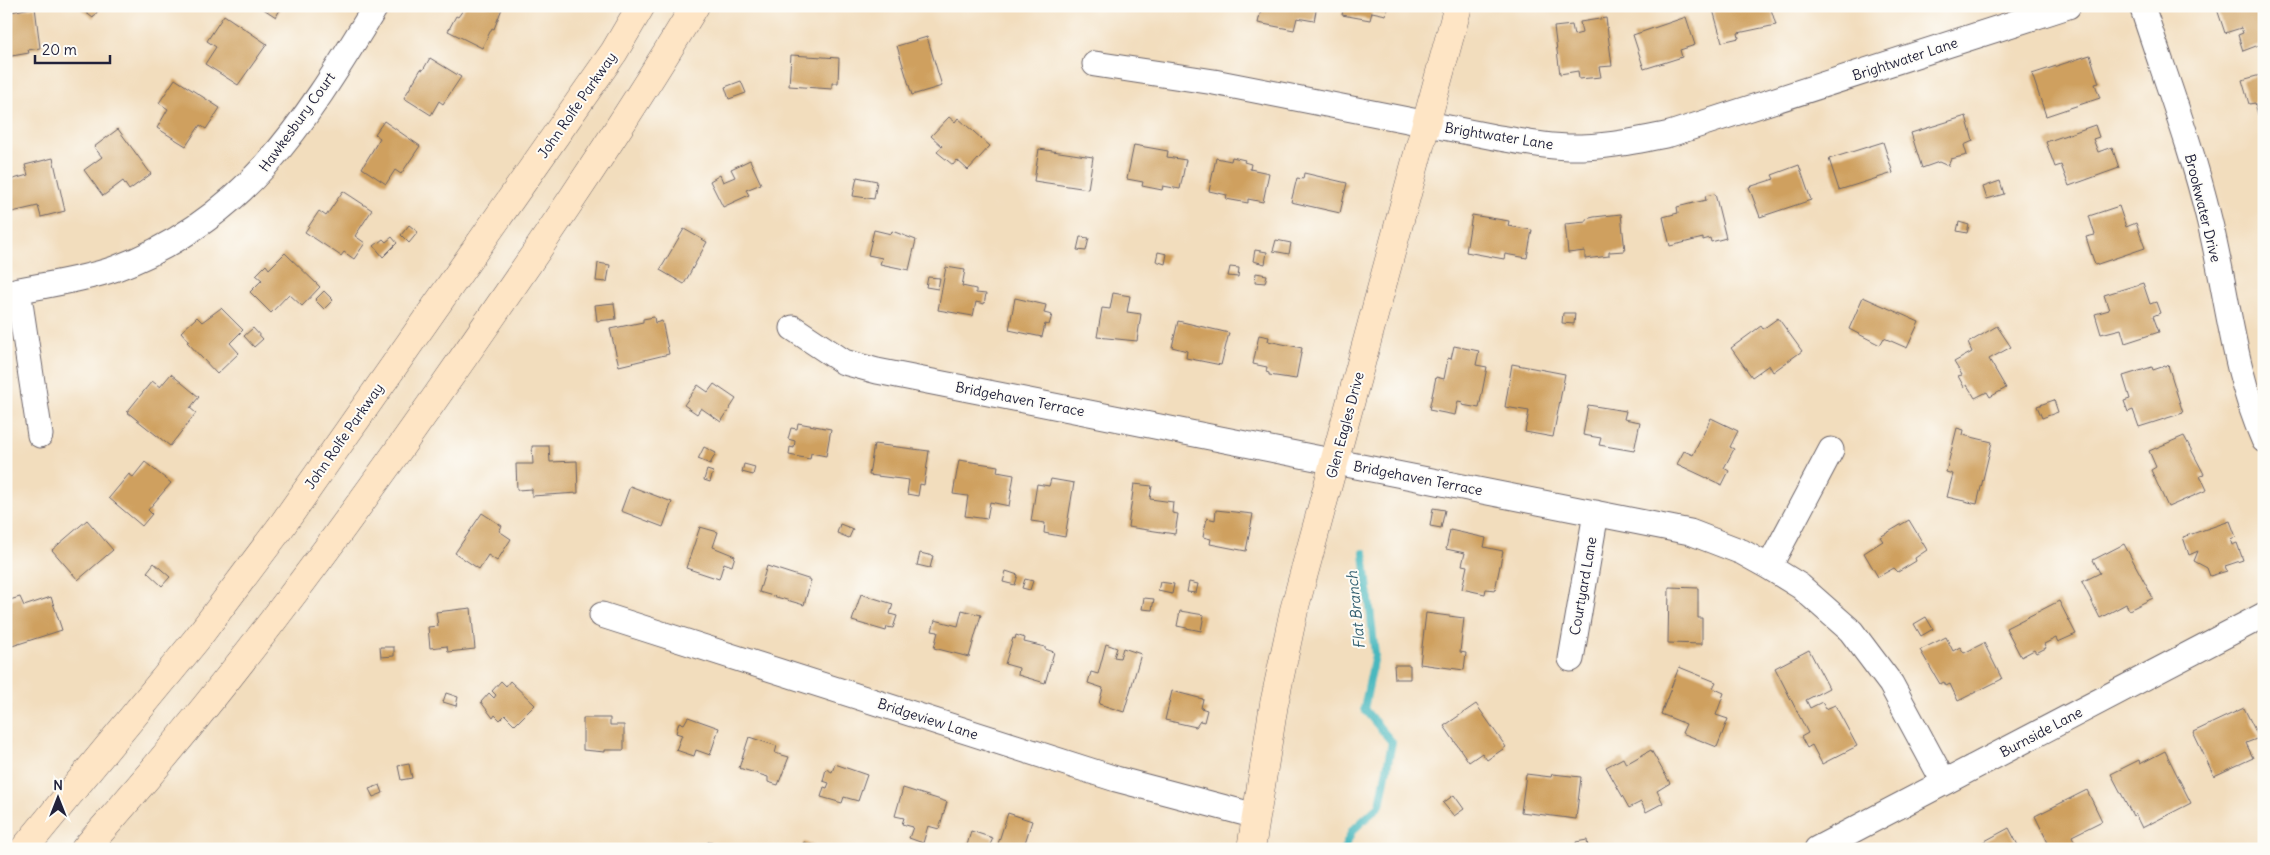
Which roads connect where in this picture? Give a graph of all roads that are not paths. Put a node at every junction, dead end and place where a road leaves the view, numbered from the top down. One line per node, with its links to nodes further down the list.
1 (376, 6): 9 (street, Hawkesbury Court)
2 (641, 6): 22 (main road, John Rolfe Parkway)
3 (695, 6): 23 (main road)
4 (1458, 6): 8 (main road, Glen Eagles Drive)
5 (2068, 6): 8 (street, Brightwater Lane)
6 (2142, 6): 12 (street, Brookwater Drive)
7 (1095, 64): 8 (street, Brightwater Lane)
8 (1427, 123): 14 (main road, Glen Eagles Drive)
9 (12, 292): 11 (street)
10 (793, 328): 14 (street, Bridgehaven Terrace)
11 (40, 435)
12 (2264, 440)
13 (1831, 450): 16 (street)
14 (1335, 462): 15 (street, Bridgehaven Terrace); 21 (main road, Glen Eagles Drive)
15 (1596, 513): 16 (street, Bridgehaven Terrace); 19 (street, Courtyard Lane)
16 (1770, 567): 20 (street, Bridgehaven Terrace)
17 (2264, 614): 20 (street, Burnside Lane)
18 (602, 615): 21 (street, Bridgeview Lane)
19 (1571, 659)
20 (1944, 782): 25 (street, Burnside Lane)
21 (1256, 816): 24 (main road, Glen Eagles Drive)
22 (24, 849)
23 (86, 849)
24 (1251, 849)
25 (1818, 849)

